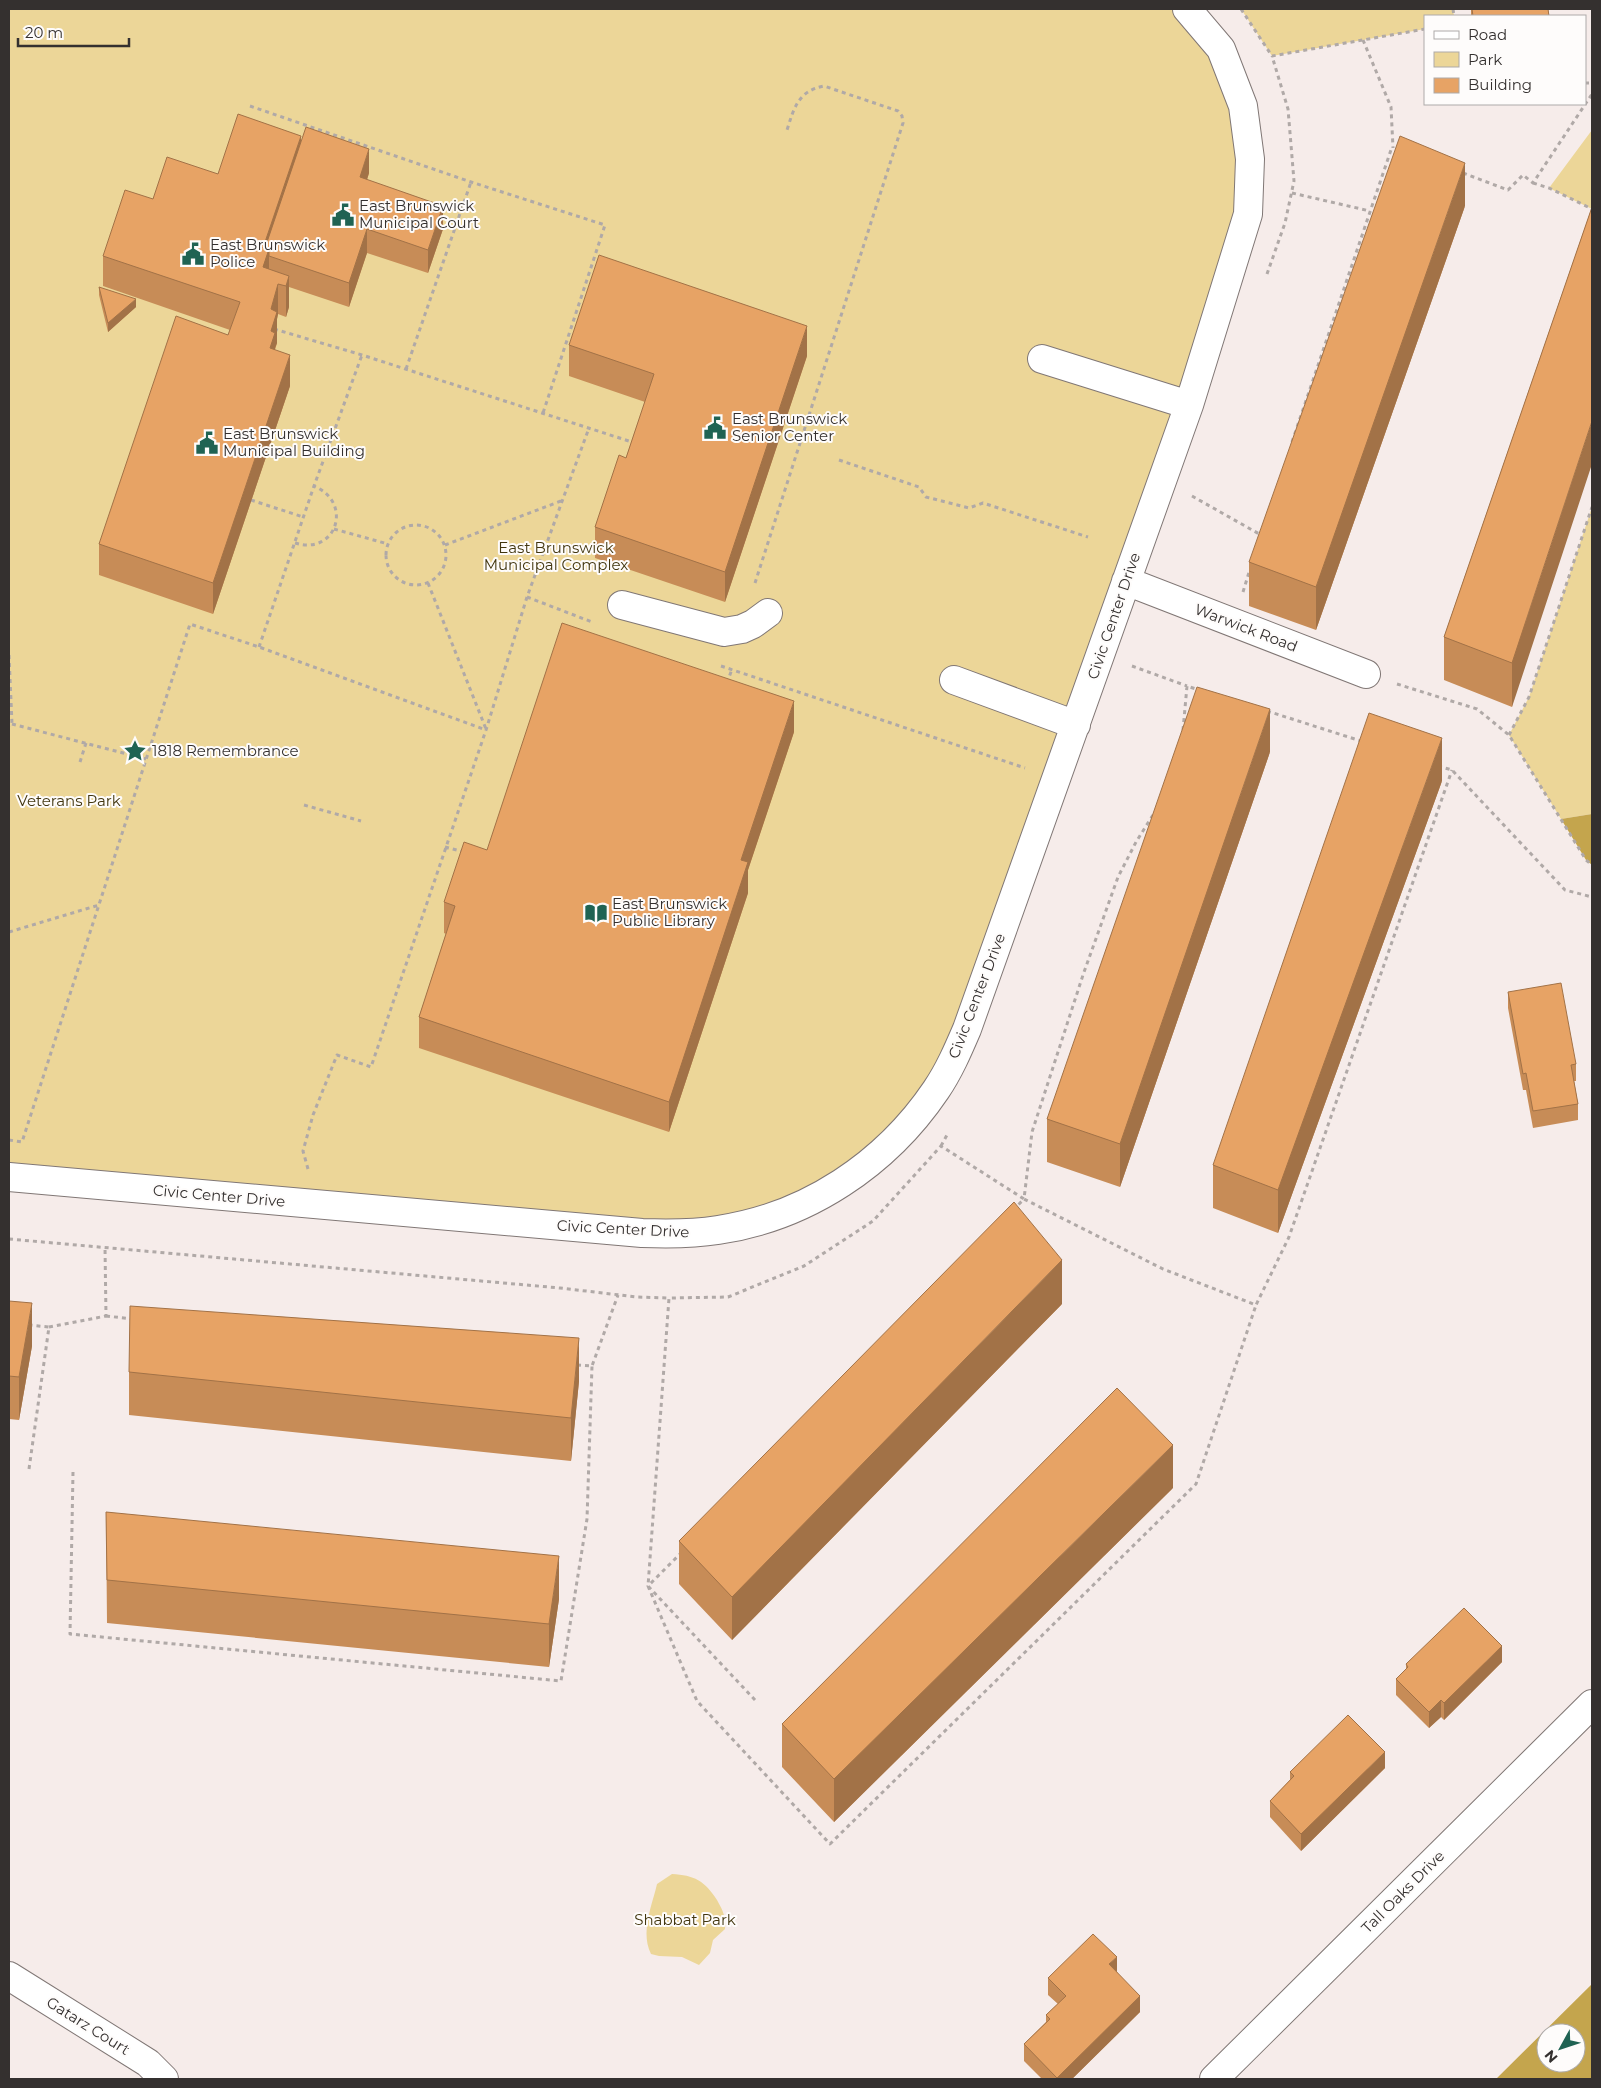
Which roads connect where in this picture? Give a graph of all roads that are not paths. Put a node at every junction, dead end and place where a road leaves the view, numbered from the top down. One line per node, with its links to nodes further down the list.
1 (1186, 9): 3 (street, Civic Center Drive)
2 (1042, 359): 3 (street)
3 (1188, 405): 4 (street, Civic Center Drive)
4 (1126, 581): 7 (street, Warwick Road); 9 (street, Civic Center Drive)
5 (622, 605): 6 (street)
6 (768, 613)
7 (1366, 674)
8 (954, 680): 9 (street)
9 (1076, 725): 10 (street, Civic Center Drive)
10 (9, 1177)
11 (1592, 1704): 14 (street, Tall Oaks Drive)
12 (9, 1976): 13 (street, Gatarz Court)
13 (164, 2079)
14 (1214, 2079)

